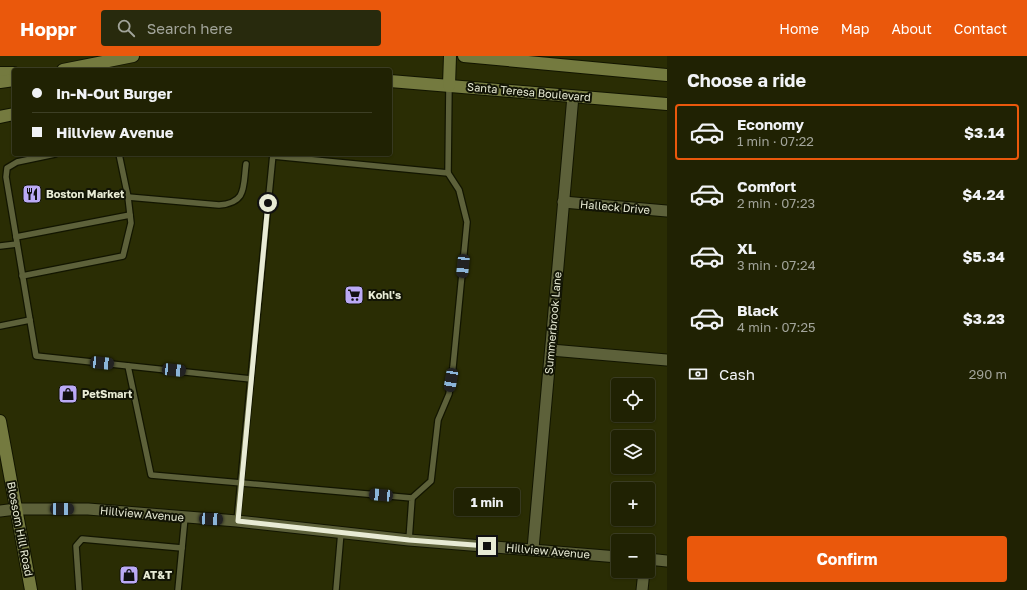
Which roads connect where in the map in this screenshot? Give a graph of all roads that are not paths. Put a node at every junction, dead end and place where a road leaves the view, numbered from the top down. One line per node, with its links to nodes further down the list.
1 (134, 56): 4 (main road)
2 (450, 56): 12 (main road)
3 (464, 56): 8 (main road)
4 (111, 58): 5 (main road)
5 (71, 68)
6 (0, 73): 7 (main road)
7 (12, 73)
8 (667, 75)
9 (12, 80): 11 (main road)
10 (392, 80): 12 (main road, Santa Teresa Boulevard)
11 (0, 82)
12 (449, 85): 13 (main road, Santa Teresa Boulevard); 20 (lane)
13 (573, 96): 14 (main road, Santa Teresa Boulevard); 22 (street, Summerbrook Lane)
14 (667, 104)
15 (46, 156): 25 (lane)
16 (119, 156): 21 (lane)
17 (273, 156): 34 (lane)
18 (283, 156): 20 (lane)
19 (246, 164): 21 (lane)
20 (448, 173): 37 (lane)
21 (128, 197): 24 (lane)
22 (563, 202): 23 (street, Halleck Drive); 31 (street, Summerbrook Lane)
23 (667, 211)
24 (130, 215): 25 (lane); 28 (lane)
25 (16, 237): 26 (lane)
26 (17, 244): 27 (lane); 28 (lane)
27 (0, 246)
28 (22, 276): 29 (lane)
29 (30, 320): 30 (lane); 33 (lane)
30 (0, 326)
31 (551, 350): 32 (street); 45 (street, Summerbrook Lane)
32 (667, 360)
33 (128, 366): 34 (lane); 36 (lane)
34 (251, 379): 36 (lane)
35 (0, 421): 38 (main road, Blossom Hill Road)
36 (241, 483): 37 (lane); 41 (lane)
37 (412, 498): 43 (lane)
38 (16, 509): 39 (street, Hillview Avenue); 40 (street, Hillview Avenue); 50 (main road, Blossom Hill Road)
39 (0, 511)
40 (184, 518): 41 (street, Hillview Avenue); 44 (lane)
41 (238, 521): 42 (street, Hillview Avenue)
42 (341, 532): 43 (street, Hillview Avenue); 53 (lane)
43 (409, 540): 45 (street, Hillview Avenue)
44 (182, 548): 51 (lane); 52 (lane)
45 (533, 549): 46 (street, Hillview Avenue)
46 (611, 556)
47 (655, 560): 48 (street)
48 (667, 561)
49 (643, 578): 54 (street)
50 (31, 590)
51 (79, 590)
52 (178, 590)
53 (336, 590)
54 (642, 590)

